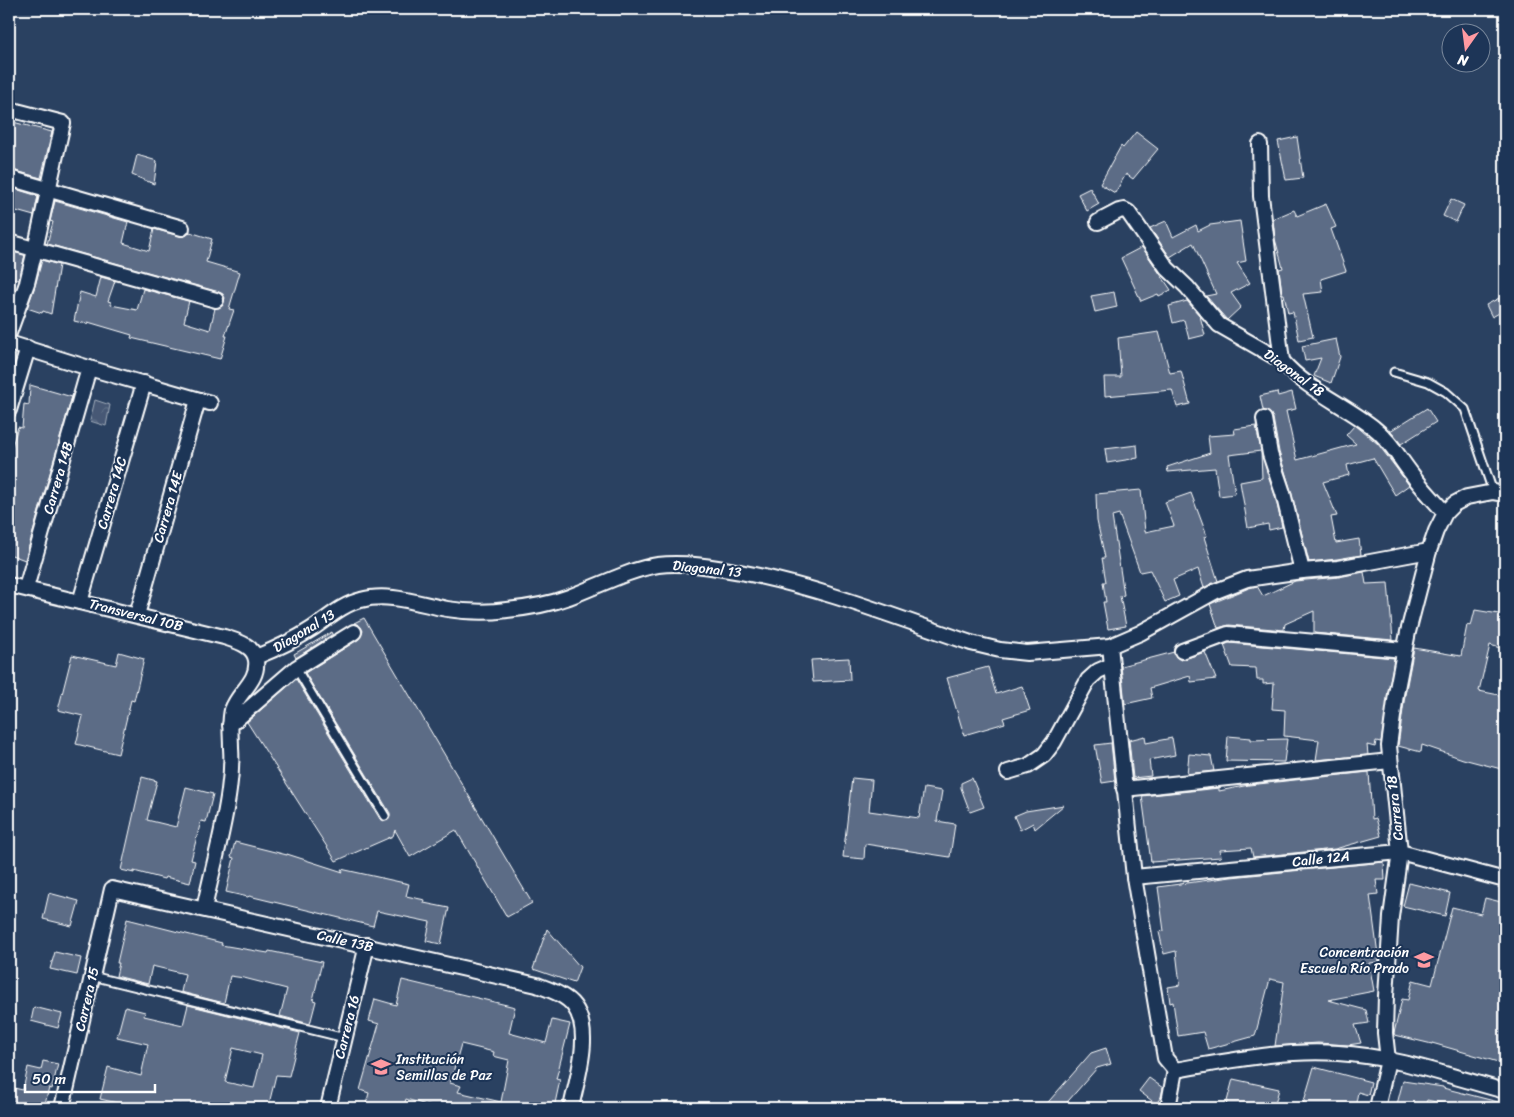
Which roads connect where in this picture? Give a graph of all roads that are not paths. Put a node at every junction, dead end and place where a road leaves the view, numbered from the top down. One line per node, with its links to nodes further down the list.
1 (9, 109): 4 (street)
2 (1260, 144): 13 (street)
3 (9, 178): 4 (street)
4 (49, 190): 6 (street); 8 (street)
5 (1098, 222): 13 (street, Diagonal 18)
6 (182, 228)
7 (9, 242): 8 (street)
8 (36, 250): 9 (street); 10 (street)
9 (216, 300)
10 (9, 333)
11 (9, 343): 12 (street)
12 (28, 348): 14 (street); 17 (street)
13 (1282, 361): 20 (street, Diagonal 18)
14 (90, 368): 16 (street); 24 (street, Carrera 14B)
15 (1394, 372): 19 (lane)
16 (144, 384): 25 (street, Carrera 14C); 26 (street, Carrera 14E)
17 (9, 410)
18 (1264, 419): 22 (street)
19 (1499, 493): 20 (street)
20 (1445, 513): 21 (street, Carrera 18)
21 (1429, 552): 22 (street, Diagonal 13); 29 (street, Carrera 18)
22 (1302, 571): 28 (street, Diagonal 13)
23 (9, 585): 24 (street, Transversal 10B)
24 (26, 588): 25 (street, Transversal 10B)
25 (80, 602): 26 (street, Transversal 10B)
26 (137, 615): 31 (street, Transversal 10B)
27 (354, 632): 33 (street)
28 (1110, 646): 31 (street, Diagonal 13); 32 (street)
29 (1404, 650): 30 (street); 35 (street, Carrera 18)
30 (1182, 651)
31 (256, 657): 34 (street)
32 (1112, 665): 36 (street); 37 (street)
33 (296, 668): 34 (street); 38 (lane)
34 (230, 725): 43 (street)
35 (1390, 761): 37 (street); 39 (street, Carrera 18)
36 (1008, 772)
37 (1124, 789): 40 (street)
38 (385, 816)
39 (1400, 852): 40 (street, Calle 12A); 41 (street, Calle 12A); 47 (street, Carrera 18)
40 (1134, 877): 48 (street)
41 (1505, 880)
42 (112, 889): 43 (street, Calle 13B); 45 (street, Carrera 15)
43 (204, 909): 44 (street, Calle 13B)
44 (367, 945): 46 (street, Carrera 16); 52 (street, Calle 13B)
45 (92, 976): 46 (lane); 50 (street, Carrera 15)
46 (345, 1038): 51 (street, Carrera 16)
47 (1388, 1060): 48 (street); 49 (street); 54 (street, Carrera 18)
48 (1175, 1070): 53 (street)
49 (1505, 1091)
50 (63, 1108)
51 (328, 1108)
52 (571, 1108)
53 (1168, 1108)
54 (1377, 1108)

